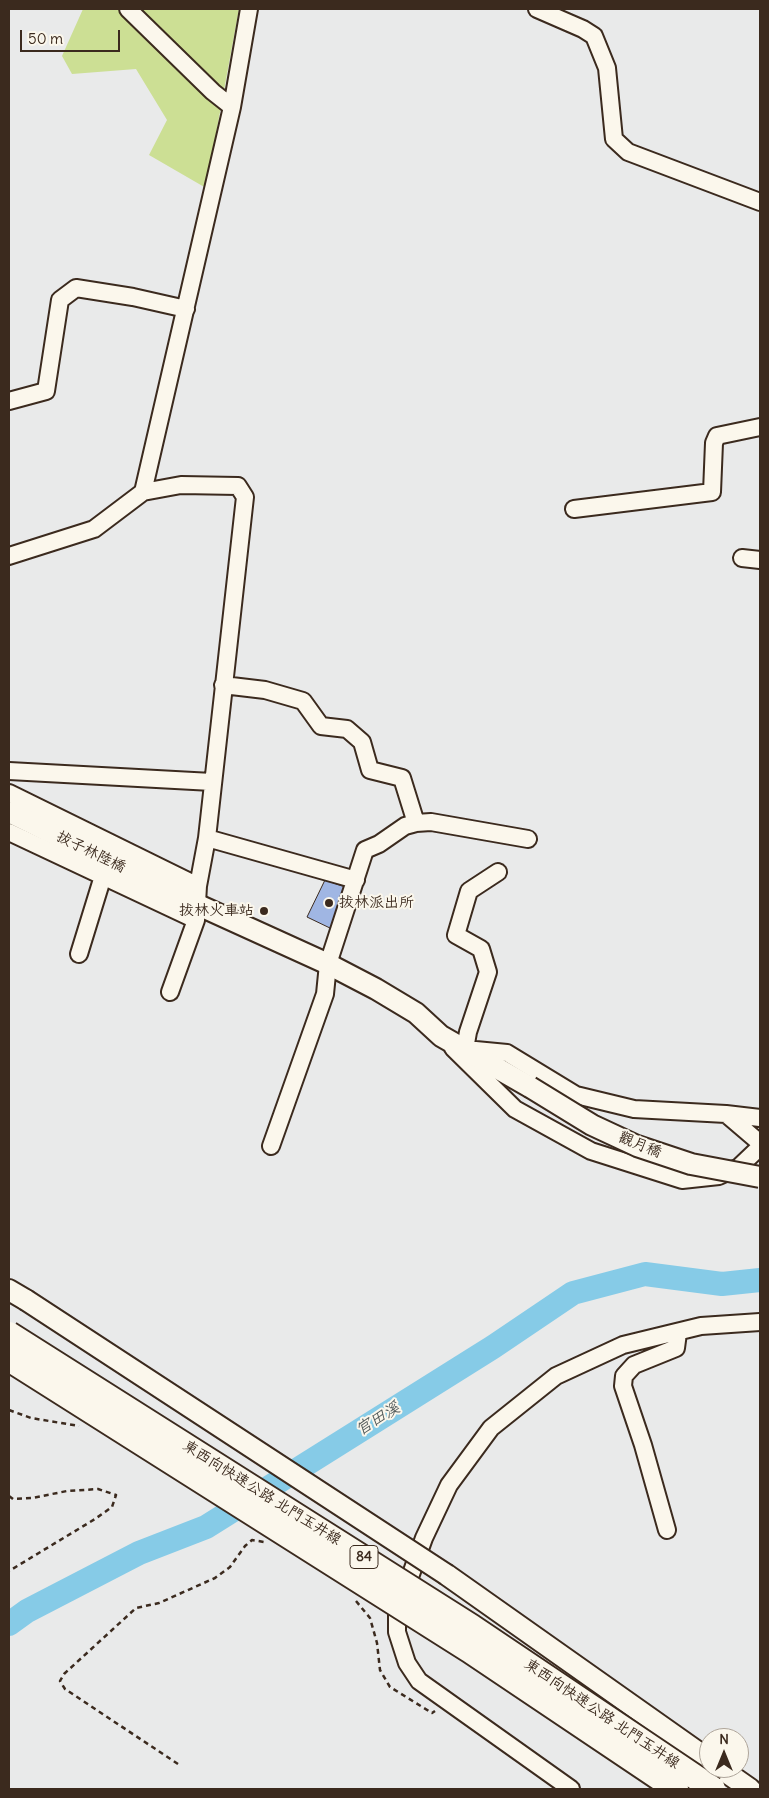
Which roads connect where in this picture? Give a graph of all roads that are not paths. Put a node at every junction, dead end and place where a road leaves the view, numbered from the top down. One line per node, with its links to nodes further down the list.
1 (128, 9): 4 (street)
2 (249, 9): 4 (street)
3 (537, 9): 5 (street)
4 (232, 107): 6 (street)
5 (760, 202)
6 (186, 309): 7 (street); 9 (street)
7 (9, 401)
8 (760, 427): 10 (street)
9 (143, 492): 11 (street); 14 (street)
10 (574, 509)
11 (9, 556)
12 (742, 558): 13 (street)
13 (760, 560)
14 (223, 686): 16 (street); 19 (street)
15 (9, 771): 16 (street)
16 (212, 782): 21 (street)
17 (9, 793): 26 (street)
18 (9, 812): 26 (main road, 拔子林陸橋)
19 (416, 823): 22 (street); 25 (street)
20 (9, 832): 24 (street)
21 (207, 838): 25 (street); 26 (street)
22 (528, 839)
23 (498, 872): 31 (street)
24 (103, 876): 26 (street); 27 (street)
25 (356, 880): 28 (street)
26 (196, 903): 28 (main road, 拔子林陸橋); 29 (street)
27 (79, 954)
28 (328, 964): 30 (main road, 觀月穚); 35 (street)
29 (170, 992)
30 (441, 1036): 31 (main road, 觀月穚); 34 (street)
31 (466, 1049): 32 (street); 36 (main road, 觀月穚, bridge)
32 (726, 1114): 33 (street); 34 (street)
33 (760, 1118)
34 (760, 1145)
35 (271, 1146)
36 (760, 1177)
37 (17, 1295): 43 (main road, bridge)
38 (760, 1322): 39 (street)
39 (678, 1333): 42 (street); 45 (street)
40 (9, 1334): 47 (highway, 東西向快速公路 北門玉井線 / 84, bridge)
41 (9, 1359): 46 (highway, 東西向快速公路 北門玉井線 / 84, bridge)
42 (667, 1530)
43 (699, 1753)
44 (734, 1778): 48 (main road)
45 (571, 1789)
46 (676, 1789)
47 (713, 1789)
48 (750, 1789)

